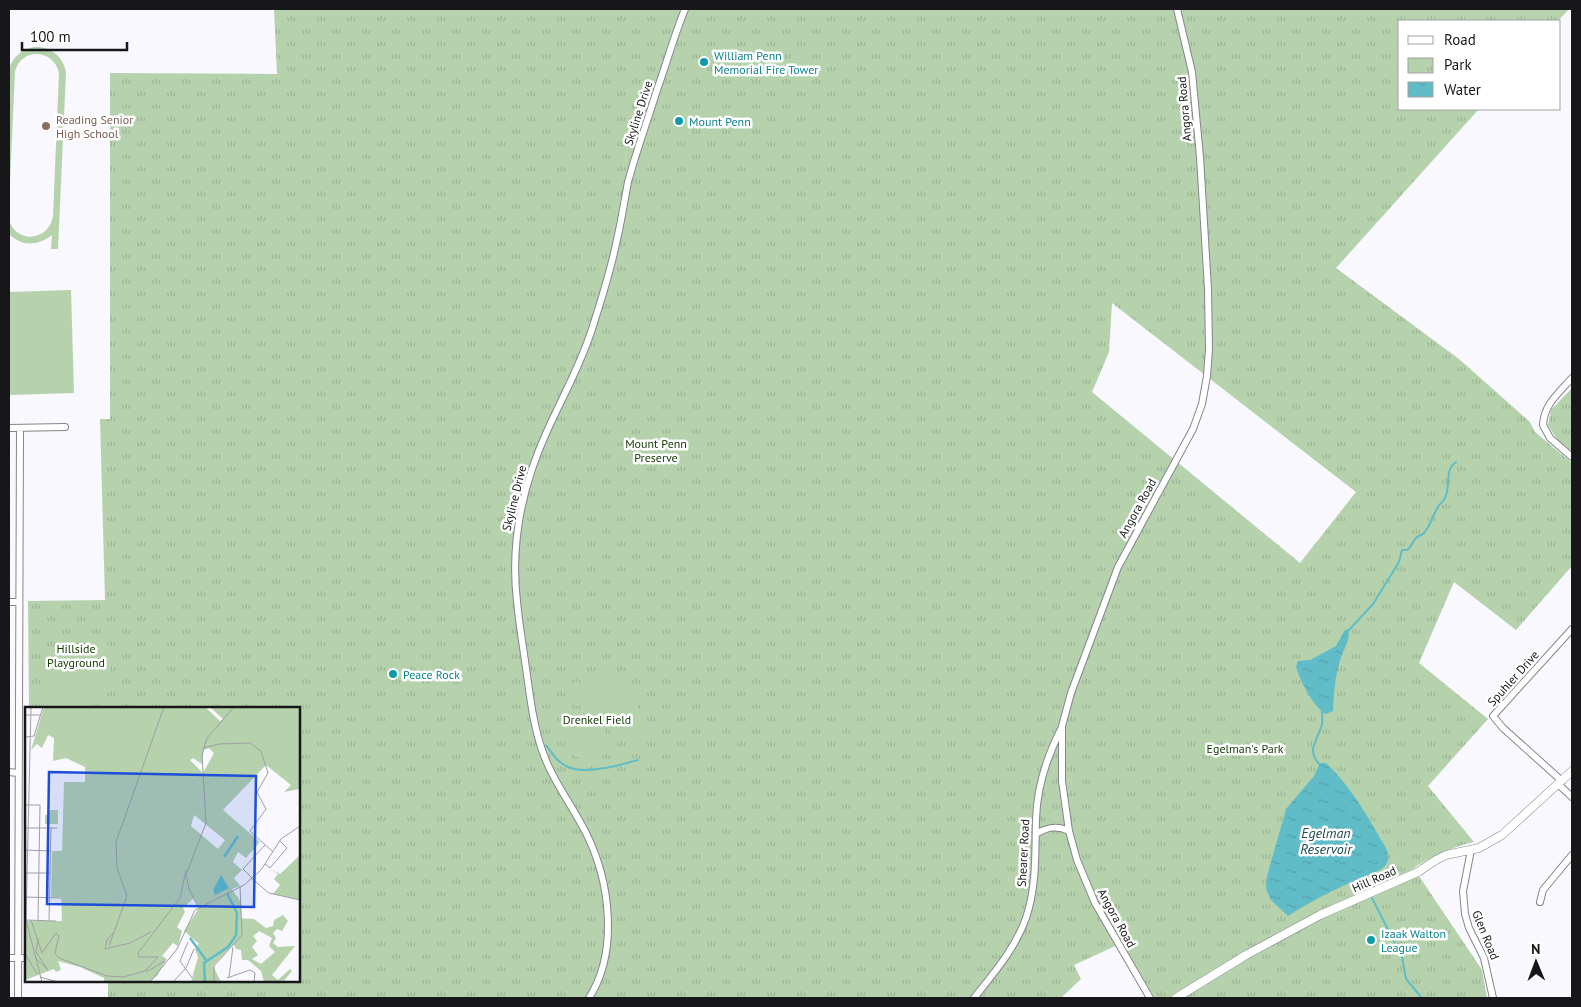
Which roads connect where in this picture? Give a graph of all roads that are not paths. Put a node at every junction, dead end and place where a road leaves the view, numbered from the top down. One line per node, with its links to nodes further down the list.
1 (685, 9): 26 (street, Skyline Drive)
2 (1177, 9): 11 (street, Angora Road)
3 (1572, 378): 7 (street)
4 (65, 427): 6 (street)
5 (9, 428): 6 (street)
6 (20, 428): 9 (street)
7 (1572, 457)
8 (9, 602): 9 (street)
9 (20, 602): 14 (street)
10 (1572, 629): 15 (street, Spuhler Drive)
11 (1062, 726): 17 (street, Angora Road); 18 (street, Shearer Road)
12 (1572, 771): 15 (street, Hill Road)
13 (9, 772): 14 (street)
14 (18, 773): 23 (street)
15 (1561, 783): 16 (street); 19 (street, Hill Road)
16 (1572, 797)
17 (1069, 831): 18 (street); 28 (street, Angora Road)
18 (1036, 834): 27 (street, Shearer Road)
19 (1471, 850): 29 (street, Hill Road); 30 (street, Glen Road)
20 (1572, 855): 21 (street)
21 (1540, 902)
22 (9, 958): 23 (street)
23 (18, 958): 24 (street); 25 (street)
24 (25, 958)
25 (18, 998)
26 (589, 998)
27 (974, 998)
28 (1150, 998)
29 (1176, 998)
30 (1493, 998)

